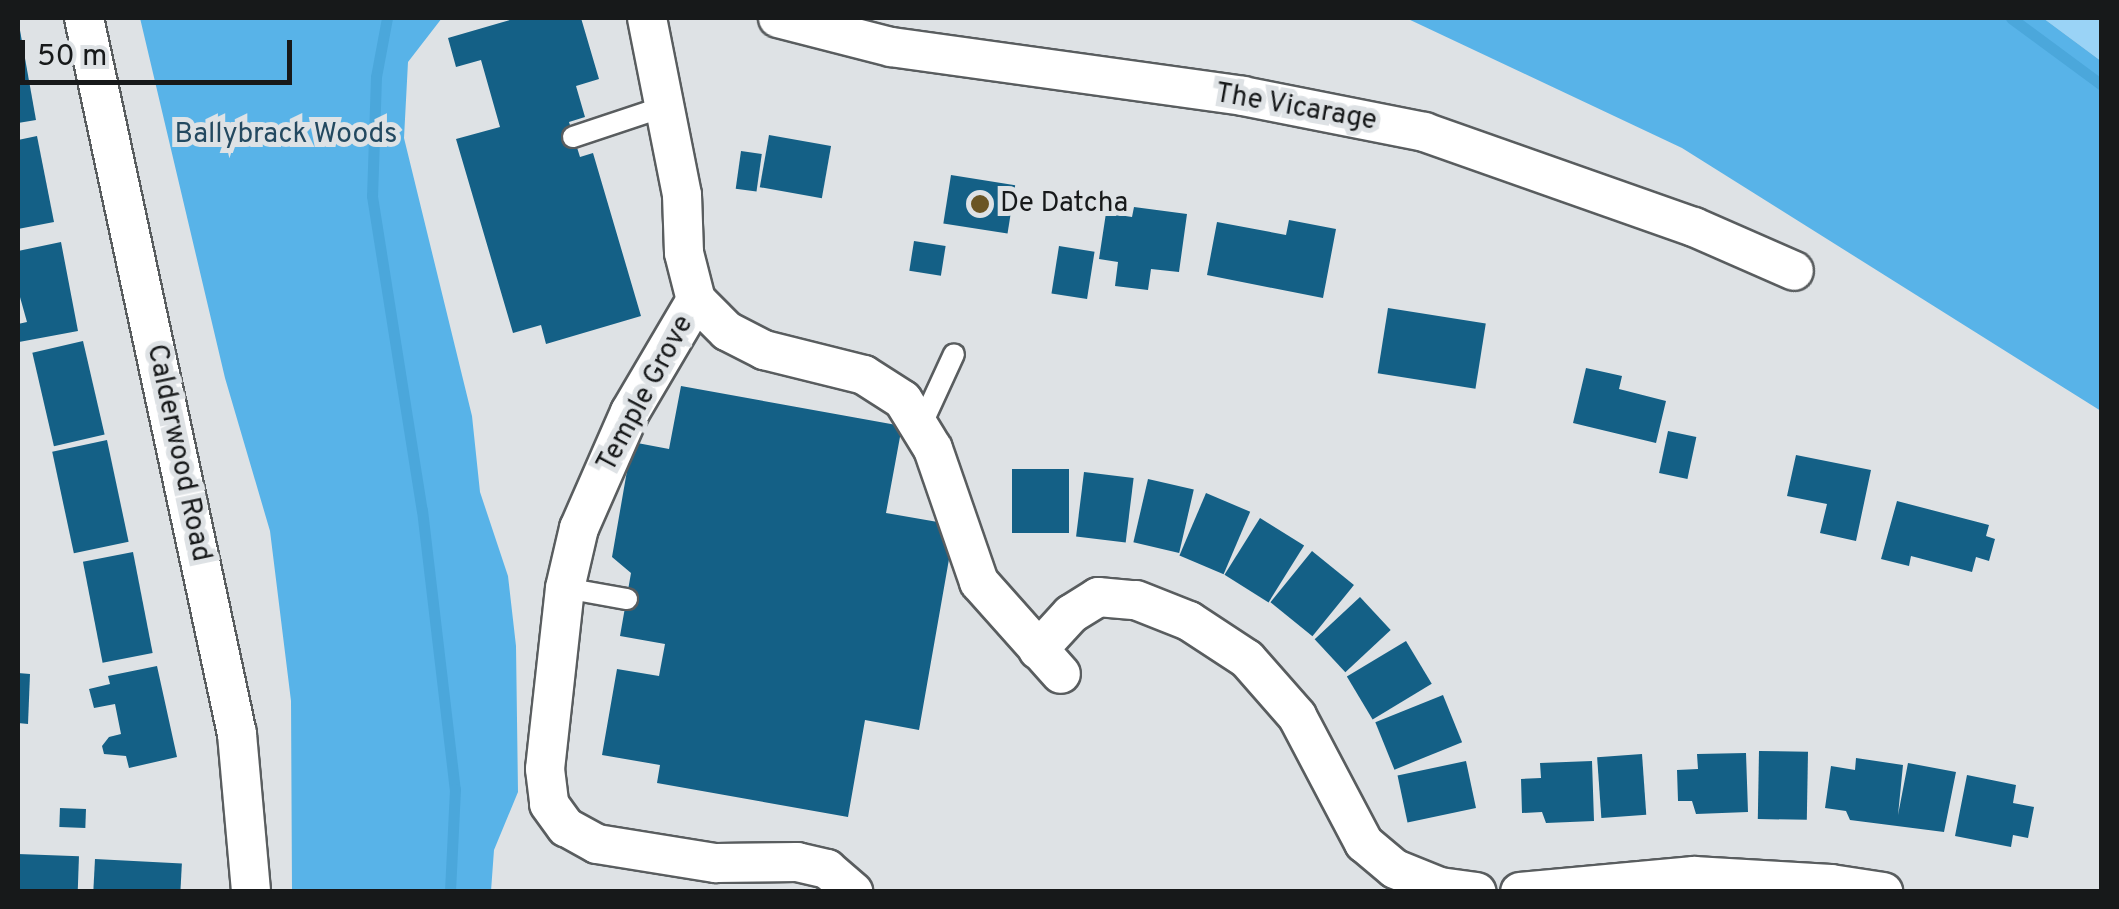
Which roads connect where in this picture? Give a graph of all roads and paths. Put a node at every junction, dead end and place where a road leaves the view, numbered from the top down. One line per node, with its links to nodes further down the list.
1 (84, 18): 13 (street, Calderwood Road)
2 (647, 18): 4 (street, Temple Grove)
3 (778, 18): 6 (street, The Vicarage)
4 (663, 107): 5 (lane); 7 (street, Temple Grove)
5 (573, 137)
6 (1794, 271)
7 (696, 300): 9 (street); 10 (street, Temple Grove)
8 (954, 354): 9 (lane)
9 (920, 428): 15 (street)
10 (565, 588): 11 (lane); 12 (street, Temple Grove)
11 (627, 599)
12 (761, 877): 14 (street)
13 (250, 892)
14 (853, 892)
15 (1478, 892)
16 (1520, 892): 17 (street)
17 (1883, 892)

